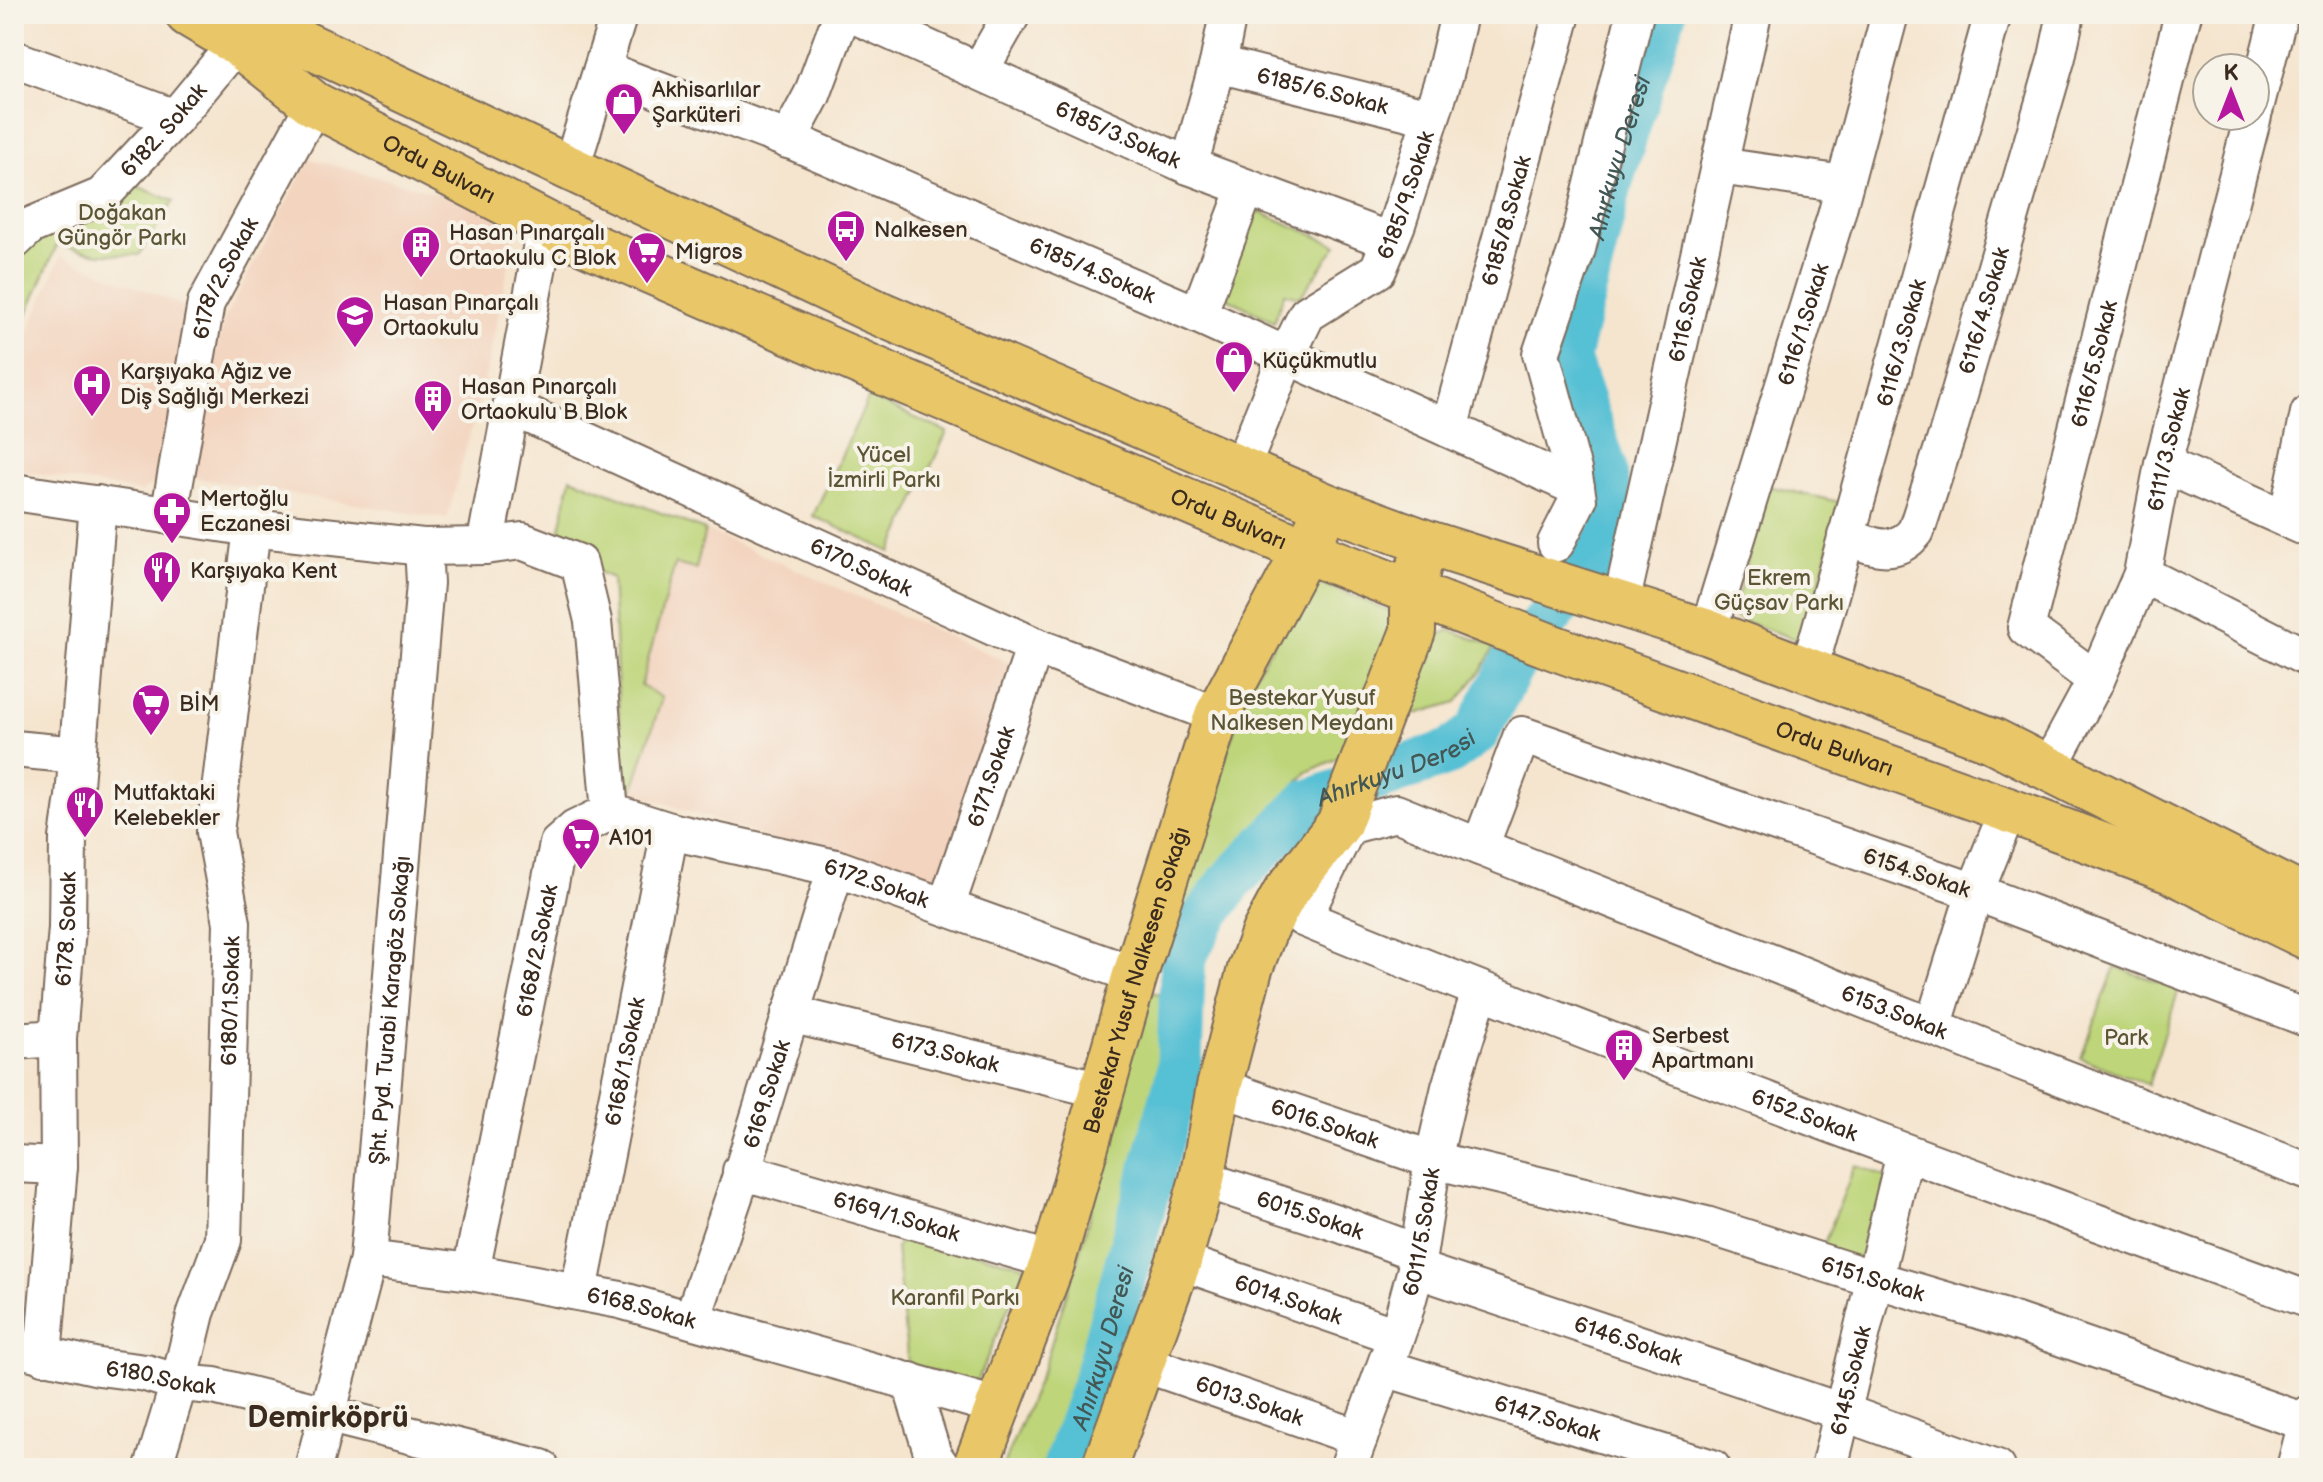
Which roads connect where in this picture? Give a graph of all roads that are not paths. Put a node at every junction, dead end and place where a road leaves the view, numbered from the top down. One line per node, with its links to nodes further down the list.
1 (188, 14): 16 (main road, Ordu Bulvarı)
2 (619, 14): 20 (street)
3 (842, 14): 26 (street)
4 (852, 14): 21 (street, 6185/3.Sokak)
5 (1012, 14): 21 (street)
6 (1228, 14): 19 (street)
7 (1459, 14): 23 (street, 6185/9.Sokak)
8 (1562, 14): 38 (street, 6185/8.Sokak)
9 (1635, 14): 42 (street)
10 (1753, 14): 28 (street, 6116.Sokak)
11 (1890, 14): 30 (street, 6116/1.Sokak)
12 (1993, 14): 49 (street, 6116/3.Sokak)
13 (2066, 14): 49 (street, 6116/4.Sokak)
14 (2183, 14): 62 (street, 6116/5.Sokak)
15 (2279, 14): 17 (street)
16 (236, 24): 22 (main road, Ordu Bulvarı); 24 (street, 6182. Sokak); 29 (main road, Ordu Bulvarı)
17 (2269, 52)
18 (14, 59): 24 (street)
19 (1218, 64): 23 (street, 6185/6.Sokak); 27 (street)
20 (602, 69): 26 (street, 6185/4.Sokak); 29 (street)
21 (980, 70): 27 (street, 6185/3.Sokak)
22 (314, 104): 32 (main road, Ordu Bulvarı); 46 (street, 6178/2.Sokak)
23 (1429, 117): 34 (street, 6185/9.Sokak)
24 (175, 118): 33 (street, 6182. Sokak)
25 (2249, 132): 40 (street, 6111/3.Sokak)
26 (788, 140): 35 (street, 6185/4.Sokak)
27 (1189, 166): 31 (street, 6185/3.Sokak)
28 (1719, 166): 30 (street); 57 (street, 6116.Sokak)
29 (571, 168): 41 (main road, Ordu Bulvarı)
30 (1844, 184): 58 (street, 6116/1.Sokak)
31 (1246, 188): 34 (street, 6185/3.Sokak); 35 (street)
32 (546, 223): 37 (street); 53 (main road, Ordu Bulvarı)
33 (19, 229)
34 (1390, 241): 36 (street, 6185/9.Sokak)
35 (1198, 315): 36 (street, 6185/4.Sokak)
36 (1287, 355): 38 (street, 6185/4.Sokak); 41 (street, 6185/9.Sokak)
37 (512, 407): 51 (street); 59 (street, 6170.Sokak)
38 (1449, 429): 42 (street, 6185/4.Sokak)
39 (2307, 435): 47 (street)
40 (2163, 464): 47 (street); 55 (street, 6111/3.Sokak)
41 (1241, 469): 45 (main road, Ordu Bulvarı)
42 (1576, 487): 54 (street)
43 (14, 492): 44 (street)
44 (98, 504): 46 (street); 65 (street, 6178. Sokak)
45 (1327, 506): 50 (main road, Ordu Bulvarı); 53 (main road, Bestekar Yusuf Nalkesen Sokağı)
46 (169, 516): 48 (street)
47 (2298, 524)
48 (252, 528): 52 (street); 106 (street, 6180/1.Sokak)
49 (1846, 536): 61 (street, 6116/3.Sokak)
50 (1425, 542): 54 (main road, Ordu Bulvarı); 56 (main road)
51 (485, 546): 52 (street); 68 (street)
52 (423, 547): 93 (street, Şht. Pyd. Turabi Karagöz Sokağı)
53 (1306, 551): 56 (main road, Ordu Bulvarı); 63 (main road, Bestekar Yusuf Nalkesen Sokağı)
54 (1550, 562): 57 (main road, Ordu Bulvarı)
55 (2142, 574): 60 (street); 62 (street, 6111/3.Sokak)
56 (1413, 593): 67 (main road, Ordu Bulvarı); 84 (main road)
57 (1605, 599): 58 (main road, Ordu Bulvarı)
58 (1708, 632): 61 (main road, Ordu Bulvarı)
59 (1035, 646): 63 (street, 6170.Sokak); 74 (street, 6171.Sokak)
60 (2309, 659)
61 (1809, 670): 66 (main road, Ordu Bulvarı)
62 (2096, 680): 66 (street, 6111/3.Sokak)
63 (1217, 715): 77 (main road, Bestekar Yusuf Nalkesen Sokağı)
64 (14, 749): 65 (street)
65 (78, 755): 82 (street, 6178. Sokak)
66 (2049, 767): 73 (main road, Ordu Bulvarı)
67 (2008, 810): 72 (street); 76 (main road, Ordu Bulvarı)
68 (610, 812): 69 (street, 6172.Sokak); 97 (street, 6168/2.Sokak)
69 (670, 831): 71 (street, 6172.Sokak); 99 (street, 6168/1.Sokak)
70 (1480, 847): 72 (street, 6154.Sokak); 75 (street, 6153.Sokak); 81 (street, 6153.Sokak)
71 (836, 868): 74 (street, 6172.Sokak); 79 (street, 6169.Sokak)
72 (1975, 892): 80 (street, 6154.Sokak); 81 (street)
73 (2309, 900)
74 (946, 907): 77 (street, 6172.Sokak)
75 (1303, 918): 78 (street, 6152.Sokak)
76 (2309, 938)
77 (1135, 975): 85 (main road, Bestekar Yusuf Nalkesen Sokağı)
78 (1480, 991): 86 (street, 6152.Sokak); 87 (street, 6011/5.Sokak)
79 (790, 1014): 85 (street, 6173.Sokak); 90 (street, 6169.Sokak)
80 (2309, 1019)
81 (1933, 1027): 91 (street, 6153.Sokak)
82 (58, 1038): 83 (street); 89 (street, 6178. Sokak)
83 (14, 1041)
84 (1219, 1087): 87 (street, 6016.Sokak); 92 (main road)
85 (1102, 1090): 94 (main road, Bestekar Yusuf Nalkesen Sokağı)
86 (1905, 1153): 98 (street, 6145.Sokak); 100 (street, 6152.Sokak)
87 (1433, 1160): 96 (street, 6011/5.Sokak); 98 (street, 6151.Sokak)
88 (14, 1164): 89 (street)
89 (59, 1166): 102 (street, 6178. Sokak)
90 (741, 1171): 94 (street, 6169/1.Sokak); 101 (street, 6169.Sokak)
91 (2309, 1172)
92 (1202, 1179): 95 (main road); 96 (street, 6015.Sokak)
93 (368, 1259): 97 (street, 6168.Sokak); 109 (street, Şht. Pyd. Turabi Karagöz Sokağı)
94 (1053, 1261): 107 (main road, Bestekar Yusuf Nalkesen Sokağı)
95 (1179, 1261): 103 (street, 6014.Sokak); 104 (main road)
96 (1417, 1261): 103 (street, 6011/5.Sokak); 108 (street, 6146.Sokak)
97 (471, 1272): 99 (street, 6168.Sokak)
98 (1874, 1279): 108 (street, 6145.Sokak); 110 (street, 6151.Sokak)
99 (579, 1291): 101 (street, 6168.Sokak)
100 (2309, 1300)
101 (692, 1320): 105 (street, 6168.Sokak)
102 (28, 1352): 106 (street, 6180.Sokak)
103 (1391, 1352): 111 (street, 6011/5.Sokak); 118 (street, 6147.Sokak)
104 (1142, 1363): 111 (street, 6013.Sokak); 117 (main road)
105 (910, 1381): 107 (street, 6168.Sokak); 115 (street)
106 (179, 1383): 109 (street, 6180.Sokak); 112 (street, 6180/1.Sokak)
107 (996, 1406): 116 (main road, Bestekar Yusuf Nalkesen Sokağı)
108 (1842, 1412): 119 (street, 6145.Sokak); 120 (street, 6146.Sokak)
109 (329, 1413): 113 (street, Şht. Pyd. Turabi Karagöz Sokağı); 114 (street, 6180.Sokak)
110 (2307, 1418): 121 (street)
111 (1354, 1453)
112 (153, 1468)
113 (313, 1468)
114 (541, 1468)
115 (942, 1468)
116 (975, 1468)
117 (1104, 1468)
118 (1712, 1468)
119 (1829, 1468)
120 (1997, 1468)
121 (2295, 1468)

